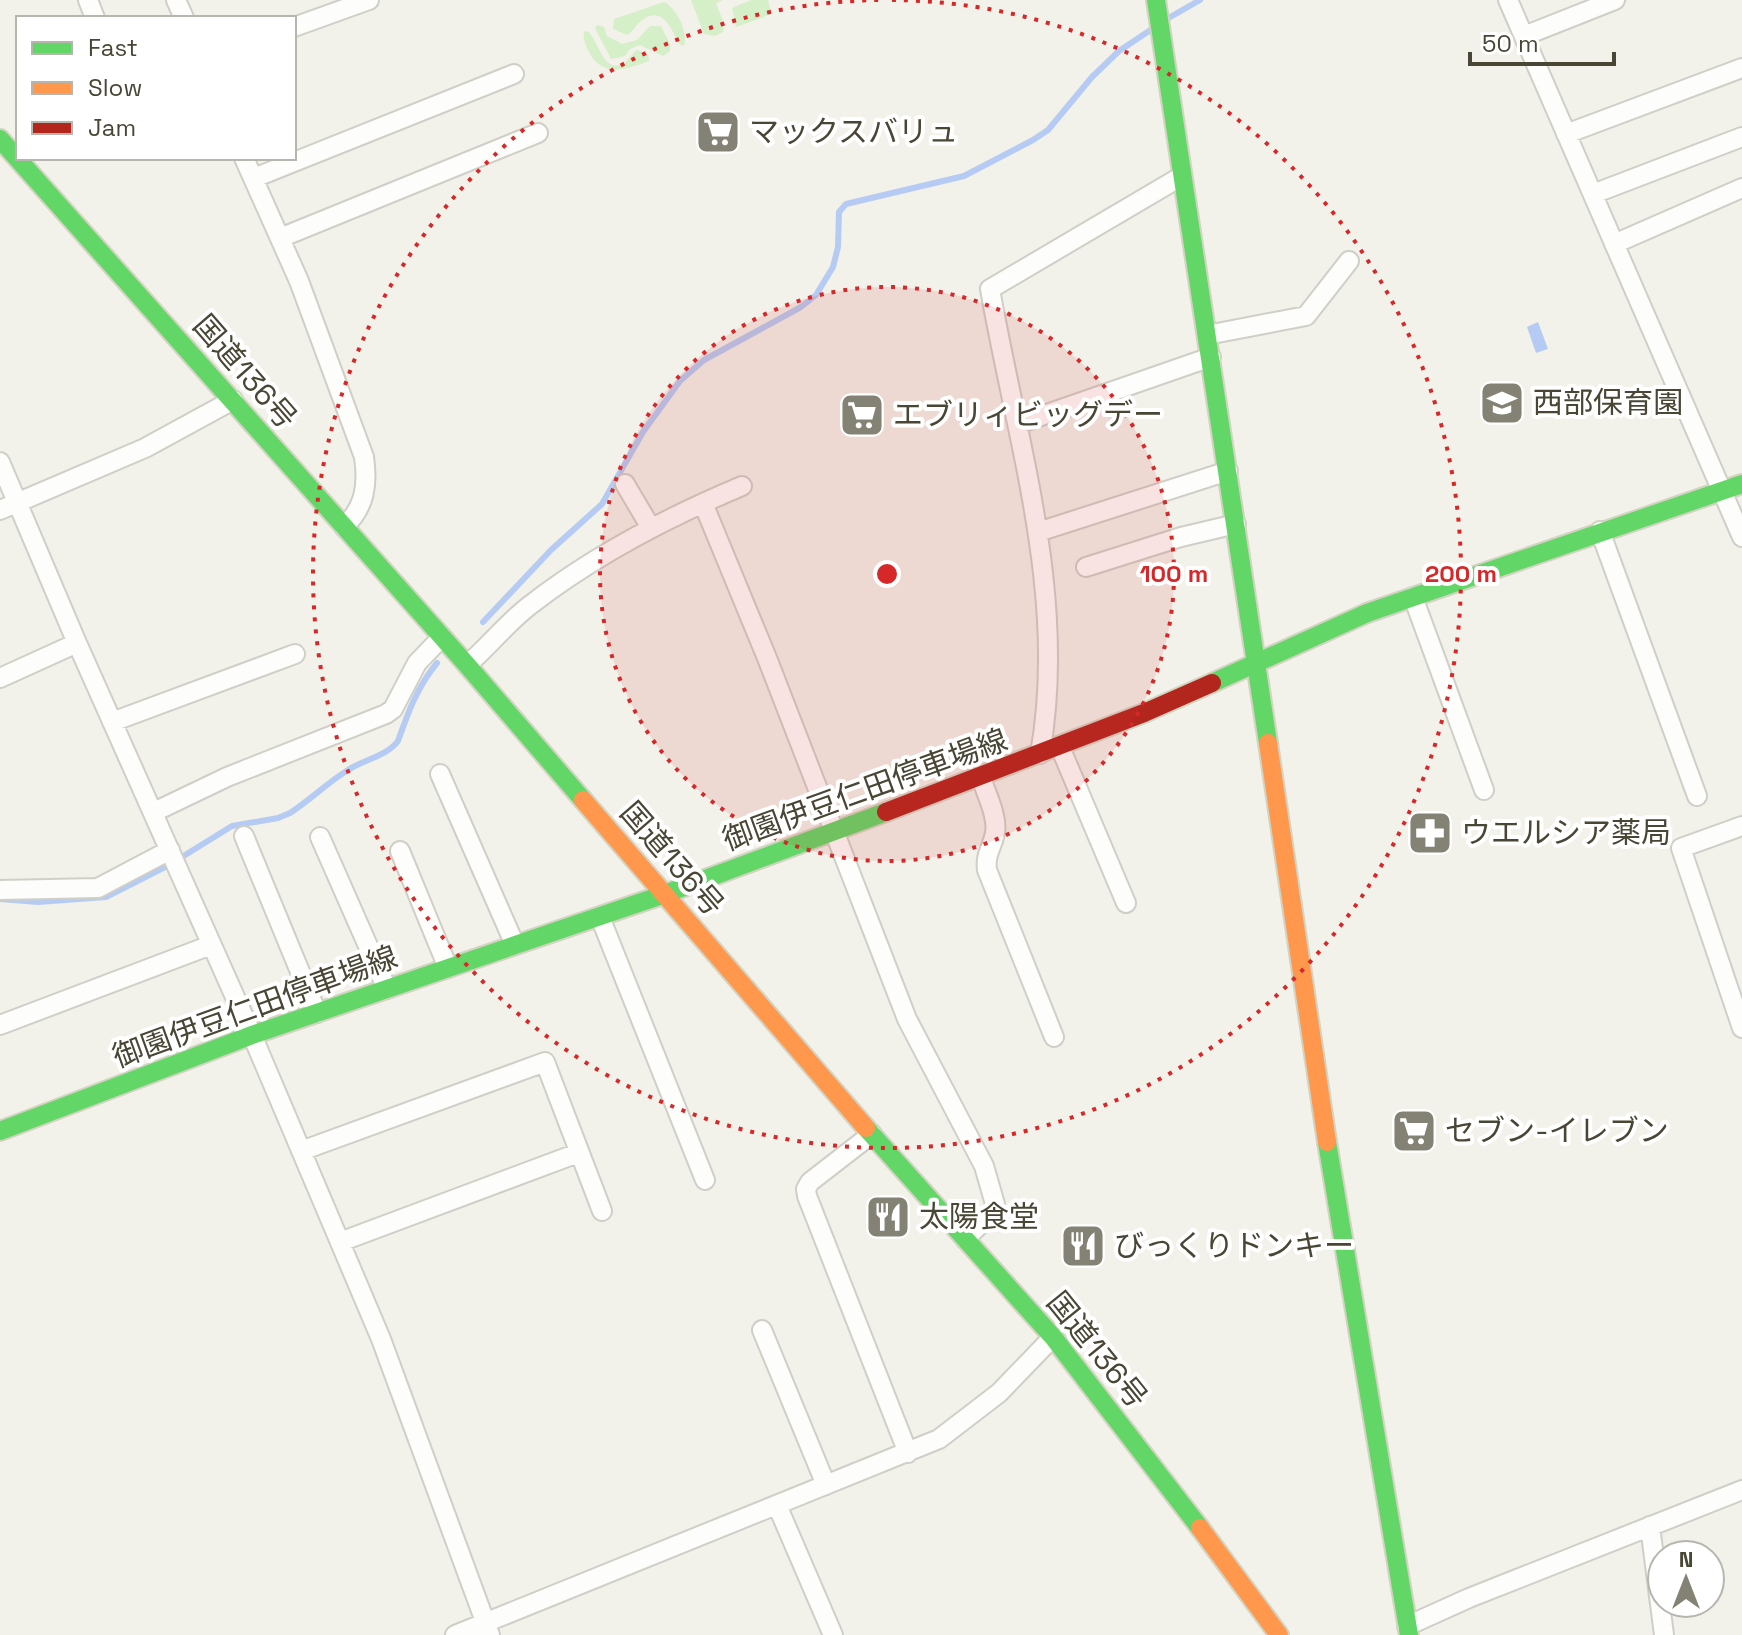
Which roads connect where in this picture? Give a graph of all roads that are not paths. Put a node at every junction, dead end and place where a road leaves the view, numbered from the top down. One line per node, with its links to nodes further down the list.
1 (369, 0): 5 (street)
2 (1156, 0): 14 (main road)
3 (1508, 0): 6 (street)
4 (1615, 0): 6 (street)
5 (296, 26)
6 (1524, 36): 10 (street)
7 (1742, 68): 10 (street)
8 (514, 74): 15 (street)
9 (538, 133): 18 (street)
10 (1566, 134): 17 (street)
11 (1742, 137): 17 (street)
12 (28, 160): 24 (main road, 国道136号)
13 (245, 160): 15 (street)
14 (1182, 176): 22 (main road); 25 (street)
15 (254, 178): 18 (street)
16 (1742, 188): 19 (street)
17 (1593, 194): 19 (street)
18 (280, 238): 34 (street)
19 (1614, 244): 31 (street)
20 (1349, 261): 22 (street)
21 (154, 285): 34 (main road, 国道136号)
22 (1207, 335): 23 (main road)
23 (1211, 357): 25 (street); 27 (main road)
24 (233, 400): 33 (street); 34 (main road, 国道136号)
25 (1018, 424): 38 (street)
26 (0, 462): 33 (street)
27 (1228, 471): 35 (main road); 38 (street)
28 (625, 484): 36 (street)
29 (1742, 484): 31 (main road, 御園伊豆仁田停車場線)
30 (742, 486): 32 (street)
31 (1723, 492): 37 (main road, 御園伊豆仁田停車場線); 39 (street)
32 (703, 503): 36 (street); 58 (street)
33 (8, 506): 43 (street)
34 (350, 521): 42 (main road, 国道136号); 45 (main road, 国道136号)
35 (1236, 524): 40 (street); 46 (main road)
36 (651, 528): 45 (street)
37 (1600, 531): 41 (main road, 御園伊豆仁田停車場線); 55 (street)
38 (1038, 532): 51 (street)
39 (1742, 537)
40 (1086, 567)
41 (1413, 597): 46 (main road, 御園伊豆仁田停車場線); 54 (street)
42 (442, 637): 45 (main road, 国道136号); 56 (street)
43 (77, 643): 47 (street); 48 (street)
44 (295, 654): 48 (street)
45 (474, 659): 49 (main road, 国道136号); 64 (main road, 国道136号)
46 (1257, 662): 50 (main road, 御園伊豆仁田停車場線); 93 (main road)
47 (0, 678)
48 (112, 722): 56 (street)
49 (552, 735)
50 (1060, 747): 51 (main road, 御園伊豆仁田停車場線); 65 (street)
51 (1040, 754): 53 (main road, 御園伊豆仁田停車場線)
52 (440, 774): 68 (street)
53 (981, 777): 58 (main road, 御園伊豆仁田停車場線); 75 (street)
54 (1484, 790)
55 (1697, 796)
56 (154, 812): 61 (street)
57 (1742, 826): 73 (street)
58 (834, 832): 64 (main road, 御園伊豆仁田停車場線); 82 (street)
59 (244, 836): 71 (street)
60 (320, 837): 70 (street)
61 (170, 850): 63 (street); 67 (street)
62 (400, 851): 69 (street)
63 (0, 890)
64 (665, 894): 66 (main road, 御園伊豆仁田停車場線); 77 (main road, 国道136号)
65 (1126, 903)
66 (600, 917): 68 (main road, 御園伊豆仁田停車場線); 80 (street)
67 (211, 945): 72 (street); 74 (street)
68 (515, 945): 69 (main road, 御園伊豆仁田停車場線)
69 (448, 968): 70 (main road, 御園伊豆仁田停車場線)
70 (387, 989): 71 (main road, 御園伊豆仁田停車場線)
71 (317, 1013): 74 (main road, 御園伊豆仁田停車場線)
72 (0, 1025)
73 (1742, 1028)
74 (252, 1035): 76 (main road, 御園伊豆仁田停車場線); 78 (street)
75 (1054, 1037)
76 (0, 1131)
77 (872, 1134): 82 (main road, 国道136号); 87 (street)
78 (301, 1151): 79 (street); 83 (street)
79 (578, 1153): 81 (street); 83 (street)
80 (705, 1180)
81 (602, 1211)
82 (965, 1239): 86 (main road, 国道136号)
83 (340, 1242): 92 (street)
84 (1013, 1265): 86 (main road, 国道136号)
85 (762, 1330): 88 (street)
86 (1059, 1330): 87 (street); 96 (main road, 国道136号)
87 (908, 1453): 88 (street)
88 (826, 1485): 90 (street)
89 (1742, 1490): 91 (street)
90 (777, 1505): 92 (street); 95 (street)
91 (1650, 1526): 93 (street); 97 (street)
92 (487, 1629): 94 (street)
93 (1408, 1630)
94 (455, 1635)
95 (833, 1635)
96 (1279, 1635)
97 (1664, 1635)

